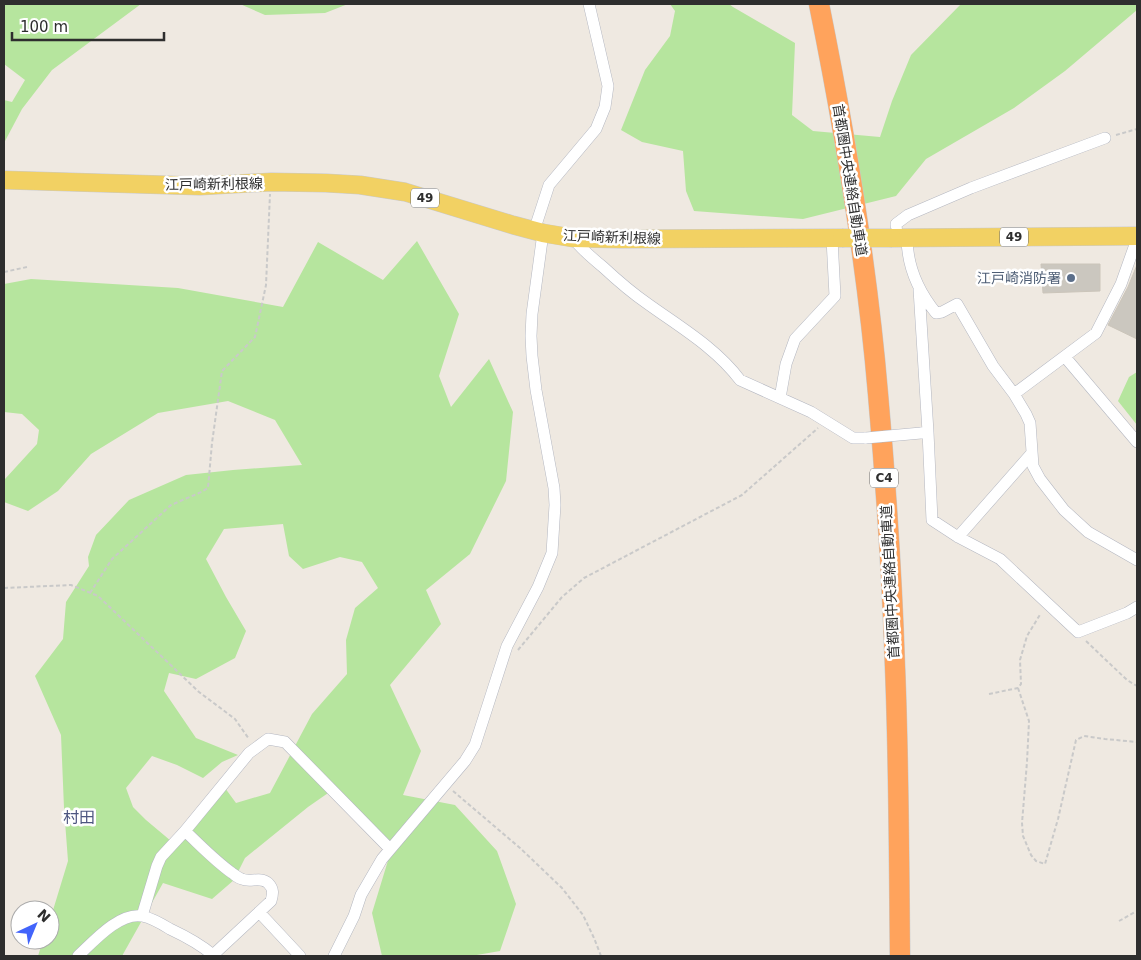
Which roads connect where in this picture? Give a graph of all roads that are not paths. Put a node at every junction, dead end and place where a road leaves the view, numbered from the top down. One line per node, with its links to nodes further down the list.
1 (589, 4): 5 (street)
2 (818, 4): 27 (highway, 首都圏中央連絡自動車道 / C4)
3 (1105, 138): 6 (street)
4 (4, 180): 5 (main road, 江戸崎新利根線 / 49)
5 (538, 232): 7 (main road, 江戸崎新利根線 / 49); 21 (street)
6 (898, 237): 8 (main road, 江戸崎新利根線 / 49, bridge); 9 (main road, 江戸崎新利根線 / 49); 10 (street)
7 (573, 238): 8 (main road, 江戸崎新利根線 / 49); 13 (street)
8 (837, 238): 13 (street)
9 (1137, 238): 11 (street)
10 (919, 288): 12 (street); 14 (street)
11 (1065, 357): 12 (street); 15 (street)
12 (1014, 394): 16 (street)
13 (780, 398): 14 (street, bridge)
14 (925, 433): 17 (street)
15 (1137, 442)
16 (1032, 453): 17 (street); 18 (street)
17 (958, 537): 19 (street)
18 (1137, 560)
19 (1137, 608)
20 (184, 831): 21 (street); 22 (street); 23 (street)
21 (390, 849): 26 (street)
22 (258, 912): 23 (street); 25 (street)
23 (142, 916): 24 (street)
24 (78, 956)
25 (300, 956)
26 (334, 956)
27 (900, 956)

